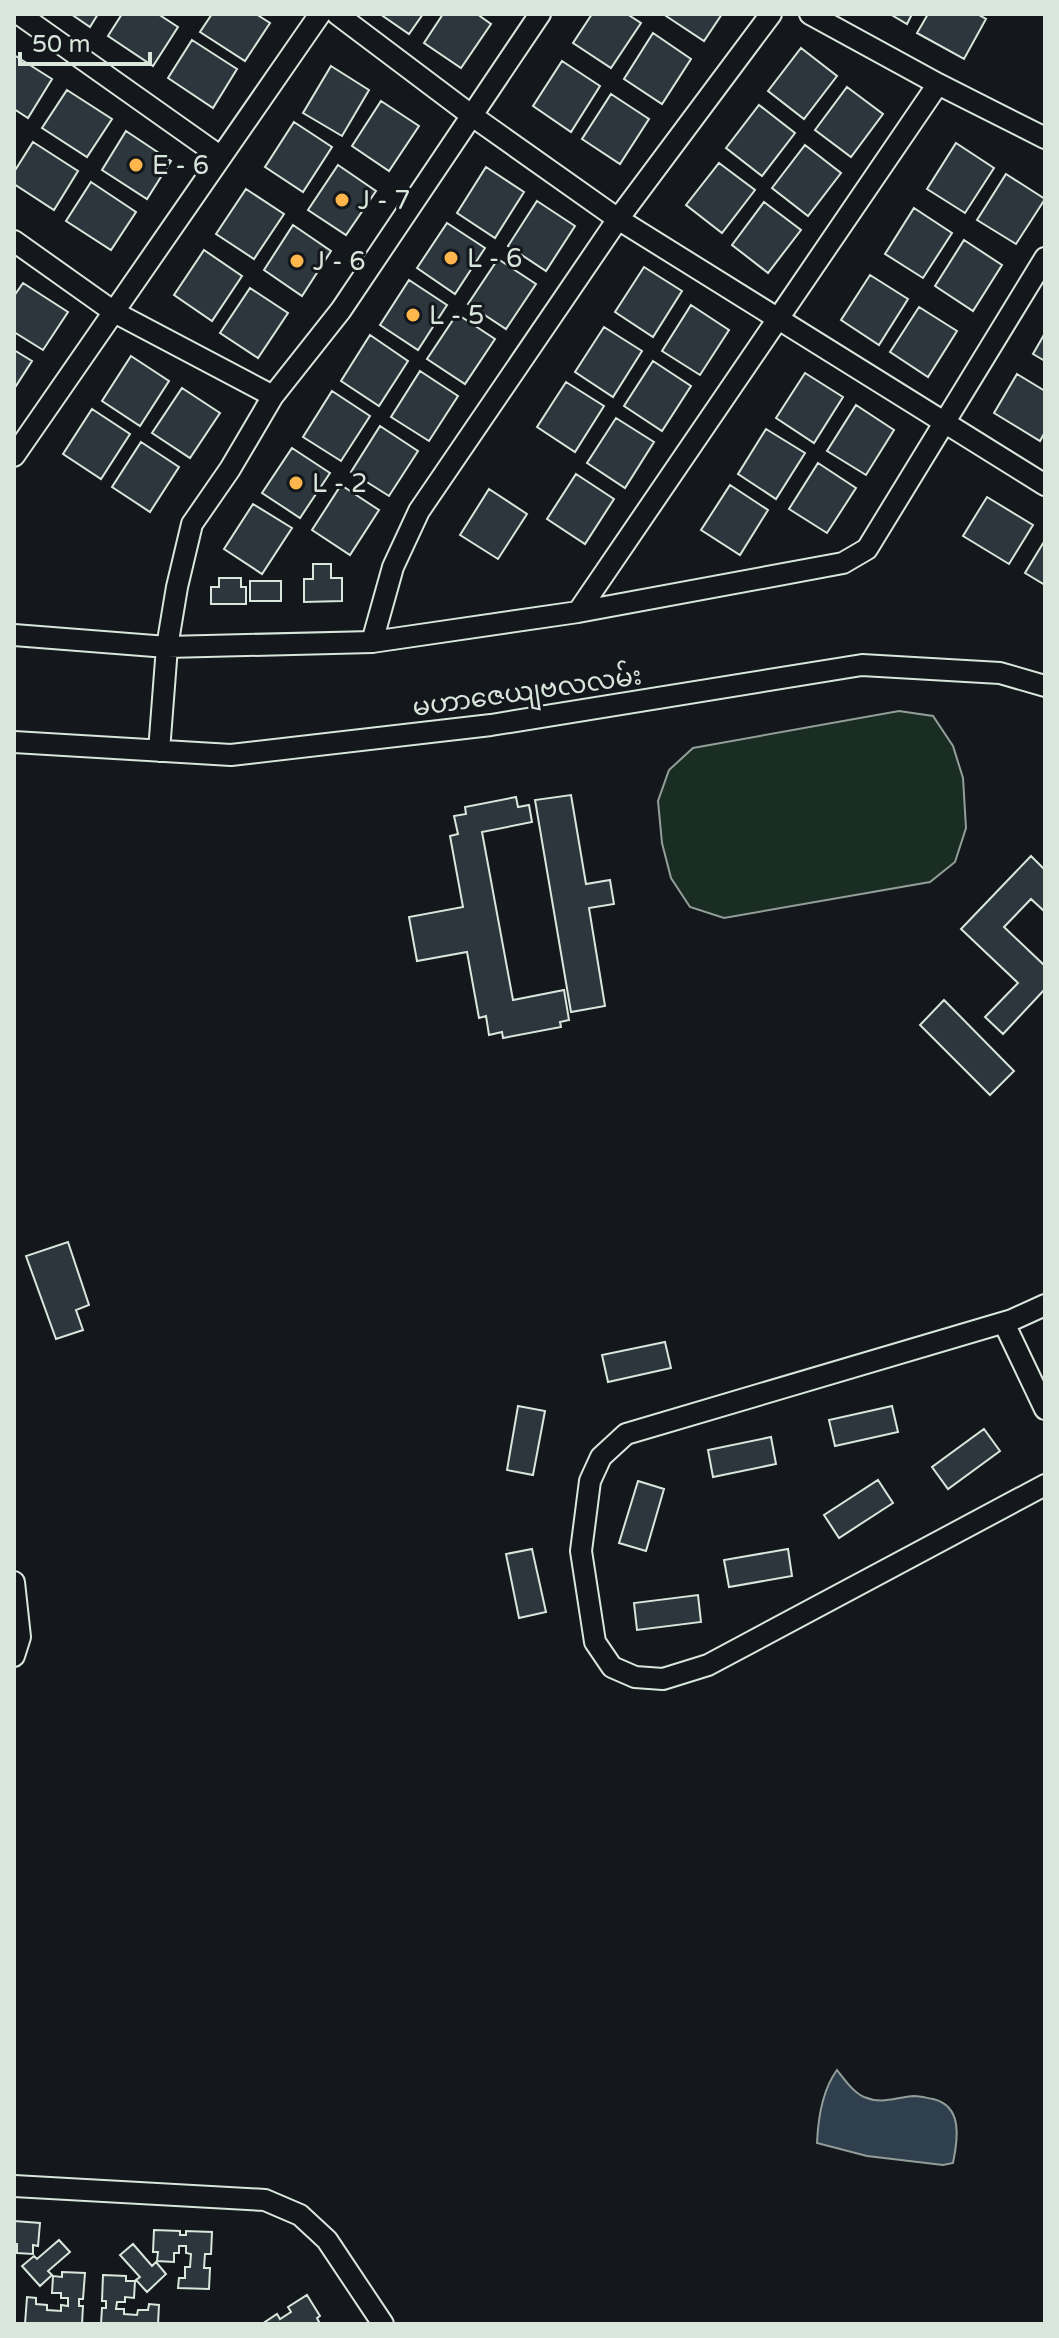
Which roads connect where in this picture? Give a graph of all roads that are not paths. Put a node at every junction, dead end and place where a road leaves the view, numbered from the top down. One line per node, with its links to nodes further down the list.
1 (19, 14): 10 (street)
2 (320, 14): 10 (street)
3 (337, 14): 8 (street)
4 (540, 14): 8 (street)
5 (771, 14): 11 (street)
6 (810, 14): 7 (street)
7 (938, 84): 9 (street); 15 (street)
8 (471, 115): 11 (street); 16 (street)
9 (1045, 138)
10 (221, 157): 14 (street)
11 (618, 219): 15 (street); 23 (street)
12 (14, 241): 14 (street)
13 (1044, 262): 17 (street)
14 (114, 312): 16 (street); 18 (street)
15 (778, 320): 17 (street); 21 (street)
16 (273, 396): 24 (street)
17 (943, 422): 20 (street); 21 (street)
18 (22, 429): 19 (street)
19 (14, 456)
20 (1045, 485)
21 (578, 612): 23 (street)
22 (14, 635): 24 (street)
23 (372, 642): 24 (street)
24 (167, 647): 27 (street)
25 (1045, 686): 27 (street, မဟာဇေယျဗလလမ်း)
26 (14, 742): 27 (street, မဟာဇေယျဗလလမ်း)
27 (159, 751)
28 (1045, 1305): 29 (street)
29 (1004, 1323): 30 (street); 31 (street)
30 (1045, 1409)
31 (1045, 1485)
32 (14, 1582): 33 (street)
33 (14, 1656)
34 (14, 2186): 35 (street)
35 (383, 2324)

